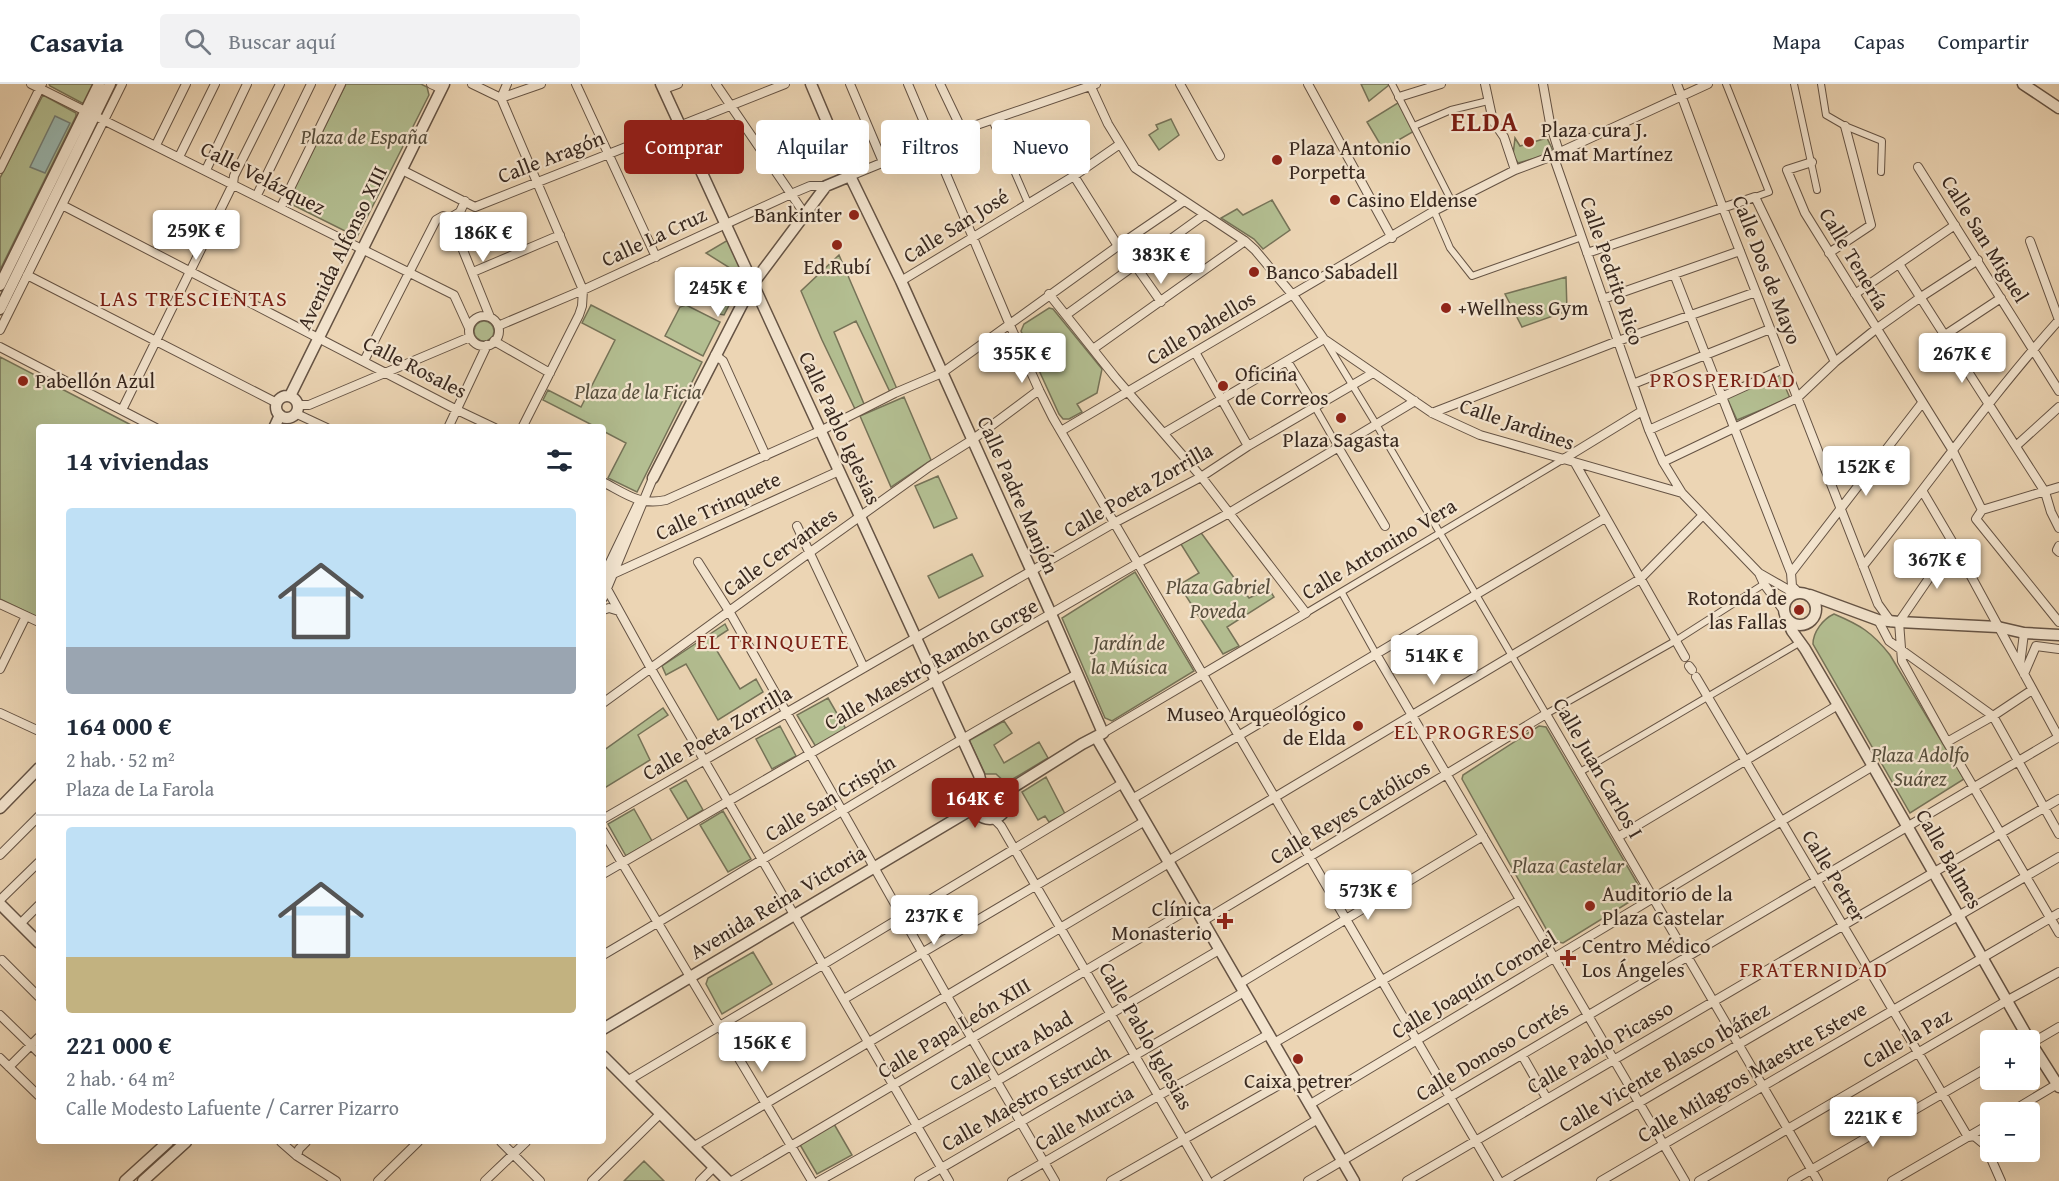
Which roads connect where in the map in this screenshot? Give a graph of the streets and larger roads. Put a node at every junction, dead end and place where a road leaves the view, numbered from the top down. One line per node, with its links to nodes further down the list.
1 (31, 84): 35 (street, Calle Velázquez)
2 (99, 84): 45 (street)
3 (110, 84): 45 (street)
4 (122, 84): 45 (street)
5 (186, 84): 55 (street)
6 (215, 84): 60 (street)
7 (247, 84): 66 (street)
8 (280, 84): 76 (street)
9 (311, 84): 80 (street)
10 (341, 84): 87 (street)
11 (431, 84): 37 (street)
12 (472, 84): 40 (street)
13 (507, 84): 40 (street)
14 (542, 84): 40 (street)
15 (576, 84): 58 (street)
16 (678, 84): 38 (street)
17 (716, 84): 43 (street)
18 (785, 84): 43 (street, Calle Aragón)
19 (811, 84): 73 (street, Calle Padre Manjón)
20 (850, 84): 61 (street)
21 (909, 84): 48 (street)
22 (940, 84): 49 (street)
23 (1180, 84): 59 (street)
24 (1308, 84): 98 (street)
25 (1392, 84): 41 (street)
26 (1439, 84): 41 (street)
27 (1485, 84): 42 (street)
28 (1543, 84): 57 (street, Calle Pedrito Rico)
29 (1677, 84): 39 (street, Calle Dos de Mayo)
30 (1708, 84): 39 (street, Calle Dahellos)
31 (1726, 84): 81 (street)
32 (1794, 84): 62 (street)
33 (1821, 84): 53 (street)
34 (2022, 84): 44 (street)
35 (41, 86): 45 (street, Calle Velázquez); 65 (street)
36 (1087, 86): 50 (street); 54 (street, Calle Jardines)
37 (443, 87): 67 (street, Avenida Alfonso XIII)
38 (663, 87): 46 (street, Calle Pablo Iglesias)
39 (1681, 96): 57 (street, Calle Dahellos); 88 (street, Calle Dos de Mayo)
40 (501, 98): 75 (street)
41 (1400, 98): 52 (street)
42 (1488, 100): 52 (street); 68 (street)
43 (731, 106): 47 (street, Calle Aragón); 79 (street)
44 (2059, 108)
45 (95, 115): 55 (street, Calle Velázquez); 86 (street); 116 (street); 127 (street)
46 (678, 120)
47 (696, 120)
48 (924, 120)
49 (957, 120)
50 (992, 120): 51 (street)
51 (980, 124)
52 (1414, 126): 84 (street)
53 (1845, 126): 69 (street); 105 (street)
54 (1120, 144): 74 (street, Calle San José); 83 (street, Calle Jardines)
55 (156, 145): 60 (street, Calle Velázquez)
56 (624, 148): 58 (street, Calle Aragón)
57 (1556, 153): 68 (street, Calle Dahellos); 97 (street, Calle Pedrito Rico)
58 (608, 154): 75 (street, Calle Aragón); 106 (street)
59 (1220, 156)
60 (179, 157): 66 (street, Calle Velázquez)
61 (881, 157)
62 (1812, 162): 78 (street); 105 (street, Calle Tenería)
63 (881, 163): 73 (street)
64 (1918, 166): 94 (street, Calle San Miguel)
65 (0, 169)
66 (206, 170): 76 (street, Calle Velázquez)
67 (402, 170): 82 (street, Calle Aragón); 102 (street, Avenida Alfonso XIII)
68 (1515, 170): 84 (street, Calle Dahellos)
69 (1881, 172)
70 (702, 174): 93 (street, Calle Pablo Iglesias)
71 (947, 174): 96 (street)
72 (1015, 174): 85 (street)
73 (850, 176): 77 (street); 115 (street, Calle Padre Manjón)
74 (1074, 176): 85 (street, Calle San José); 101 (street)
75 (537, 182): 82 (street, Calle Aragón); 95 (street)
76 (232, 184): 80 (street, Calle Velázquez); 112 (street)
77 (826, 186): 79 (street, Calle La Cruz); 90 (street)
78 (1818, 189)
79 (790, 194): 90 (street); 93 (street, Calle La Cruz)
80 (257, 195): 87 (street, Calle Velázquez)
81 (1755, 197): 88 (street); 152 (street)
82 (465, 201): 92 (street)
83 (1184, 201): 91 (street, Calle Jardines); 101 (street)
84 (1452, 202): 89 (street, Calle Dahellos)
85 (1028, 203): 96 (street, Calle San José)
86 (62, 205): 112 (street, Calle Rosales); 114 (street)
87 (281, 207): 102 (street, Calle Velázquez)
88 (1723, 208): 103 (street, Calle Dos de Mayo); 104 (street)
89 (1434, 211): 97 (street); 98 (street, Calle Dahellos)
90 (804, 213): 117 (street)
91 (1204, 215): 99 (street, Calle Jardines); 109 (street)
92 (450, 218): 110 (street); 111 (street)
93 (724, 223): 106 (street, Calle La Cruz); 117 (street, Calle Pablo Iglesias)
94 (1955, 225): 107 (street, Calle San Miguel); 108 (street)
95 (560, 235): 111 (street); 118 (street)
96 (973, 236): 115 (street, Calle San José); 132 (street)
97 (1582, 237): 104 (street, Calle Pedrito Rico)
98 (1392, 238): 121 (street, Calle Dahellos)
99 (1245, 241): 121 (street, Calle Jardines); 126 (street)
100 (2030, 241): 131 (street)
101 (1118, 246): 120 (street)
102 (363, 249): 110 (street, Calle Velázquez); 139 (street, Avenida Alfonso XIII)
103 (1740, 251): 113 (street); 119 (street, Calle Dos de Mayo)
104 (1587, 253): 125 (street, Calle Pedrito Rico)
105 (1829, 253): 122 (street, Calle Tenería)
106 (656, 256): 118 (street, Calle La Cruz)
107 (1978, 260): 123 (street); 124 (street, Calle San Miguel)
108 (1899, 264): 122 (street); 123 (street)
109 (1135, 265): 126 (street); 128 (street)
110 (410, 272): 137 (street, Calle Velázquez); 150 (street)
111 (472, 272): 129 (street)
112 (190, 273): 139 (street, Calle Rosales); 141 (street)
113 (1674, 274): 125 (street); 130 (street)
114 (27, 275): 136 (street); 141 (street)
115 (901, 281): 156 (street, Calle Padre Manjón)
116 (0, 285)
117 (752, 285): 148 (street); 188 (street, Calle Pablo Iglesias)
118 (583, 290): 133 (street, Calle La Cruz); 155 (street)
119 (1756, 292): 130 (street); 134 (street, Calle Dos de Mayo)
120 (1049, 294): 128 (street); 132 (street)
121 (1292, 294): 140 (street, Calle Jardines); 147 (street, Calle Dahellos)
122 (1854, 294): 135 (street, Calle Tenería)
123 (1921, 297): 135 (street); 138 (street)
124 (2001, 298): 138 (street); 146 (street, Calle San Miguel)
125 (1604, 299): 142 (street, Calle Pedrito Rico)
126 (1161, 302): 145 (street)
127 (0, 309)
128 (1066, 315): 145 (street)
129 (490, 317): 133 (street); 137 (street)
130 (1689, 317): 142 (street); 149 (street)
131 (2059, 320): 146 (street)
132 (1010, 323): 156 (street); 160 (street)
133 (498, 326): 143 (street)
134 (1770, 328): 149 (street); 153 (street, Calle Dos de Mayo)
135 (1876, 329): 152 (street); 169 (street, Calle Tenería)
136 (0, 330)
137 (470, 333): 143 (street); 154 (street)
138 (1946, 335): 170 (street)
139 (319, 339): 150 (street, Calle Rosales); 163 (street, Avenida Alfonso XIII)
140 (1324, 339): 151 (street); 157 (street, Calle Jardines); 159 (street, Calle Jardines)
141 (156, 341): 168 (street); 174 (street)
142 (1618, 341): 158 (street, Calle Pedrito Rico); 177 (street)
143 (491, 343): 155 (street); 175 (street)
144 (0, 346): 174 (street)
145 (1093, 349): 162 (street)
146 (2033, 349): 161 (street, Calle San Miguel); 170 (street)
147 (1195, 352): 162 (street, Calle Dahellos); 166 (street)
148 (715, 355): 196 (street); 203 (street)
149 (1705, 355): 158 (street); 164 (street)
150 (364, 361): 154 (street, Calle Rosales)
151 (1287, 361): 166 (street); 171 (street)
152 (1835, 362): 165 (street)
153 (1785, 368): 164 (street); 165 (street, Calle Dos de Mayo)
154 (384, 372): 173 (street); 175 (street, Calle Rosales)
155 (550, 373): 184 (street)
156 (942, 373): 188 (street); 191 (street, Calle Padre Manjón)
157 (1373, 373): 159 (street); 167 (street, Calle Jardines)
158 (1633, 384): 176 (street, Calle Pedrito Rico)
159 (1353, 385): 171 (street); 185 (street, Calle Juan Carlos I)
160 (1039, 390): 189 (street); 191 (street, Calle Cervantes)
161 (2059, 391)
162 (1129, 392): 189 (street, Calle Dahellos); 190 (street)
163 (290, 396): 168 (street); 173 (street)
164 (1721, 397): 186 (street); 187 (street)
165 (1797, 398): 186 (street); 211 (street, Calle Dos de Mayo)
166 (1222, 399): 190 (street); 192 (street)
167 (1415, 401): 177 (street, Calle Jardines); 185 (street)
168 (277, 403): 178 (street)
169 (1922, 403): 195 (street, Calle Tenería); 211 (street)
170 (1990, 403): 193 (street); 195 (street)
171 (1315, 407): 192 (street, Calle Poeta Zorrilla); 194 (street)
172 (2059, 407): 193 (street)
173 (297, 409): 178 (street); 181 (street)
174 (122, 410): 179 (street)
175 (457, 410): 182 (street); 183 (street, Calle Rosales)
176 (1642, 411): 187 (street, Calle Pedrito Rico); 197 (street, Calle Antonino Vera)
177 (1432, 413): 197 (street, Calle Jardines)
178 (280, 415): 180 (street)
179 (148, 424)
180 (276, 424)
181 (321, 424)
182 (450, 424)
183 (487, 424)
184 (524, 424)
185 (1376, 424): 194 (street); 221 (street, Calle Juan Carlos I)
186 (1733, 429): 198 (street); 232 (street)
187 (1648, 430): 198 (street, Calle Pedrito Rico)
188 (820, 431): 196 (street); 201 (street, Calle Pablo Iglesias)
189 (1061, 431): 217 (street)
190 (1164, 433): 202 (street)
191 (972, 440): 215 (street, Calle Cervantes); 230 (street, Calle Padre Manjón)
192 (1248, 446): 202 (street, Calle Poeta Zorrilla)
193 (2016, 446): 208 (street)
194 (1338, 447): 213 (street, Calle Maestro Ramón Gorge); 219 (street)
195 (1953, 452): 207 (street); 212 (street, Calle Tenería)
196 (766, 456): 210 (street)
197 (1562, 459): 199 (street, Calle Jardines); 221 (street, Calle Antonino Vera)
198 (1662, 462): 209 (street, Calle Pedrito Rico)
199 (1575, 463): 200 (street, Calle Jardines); 205 (street)
200 (1592, 467): 205 (street); 209 (street, Calle Jardines)
201 (838, 471): 215 (street, Calle Pablo Iglesias); 233 (street, Calle Trinquete)
202 (1201, 477): 213 (street); 217 (street, Calle Poeta Zorrilla)
203 (653, 478): 210 (street)
204 (606, 484): 210 (street)
205 (1586, 485): 216 (street)
206 (2059, 487): 208 (street)
207 (1923, 492): 222 (street); 228 (street)
208 (2045, 492): 212 (street); 220 (street)
209 (1682, 493): 214 (street, Calle Pedrito Rico)
210 (642, 502): 229 (street); 233 (street)
211 (1841, 507): 228 (street, Calle Dos de Mayo); 232 (street)
212 (1982, 510): 255 (street, Calle Tenería)
213 (1230, 513): 227 (street, Calle Maestro Ramón Gorge); 247 (street)
214 (1703, 515): 231 (street, Calle Pedrito Rico); 234 (street)
215 (860, 517): 225 (street, Calle Cervantes); 259 (street, Calle Pablo Iglesias)
216 (1605, 518): 234 (street); 240 (street)
217 (1114, 523): 227 (street); 230 (street, Calle Poeta Zorrilla)
218 (797, 526): 225 (street)
219 (1385, 526)
220 (2059, 528)
221 (1441, 534): 238 (street, Calle Antonino Vera); 240 (street, Calle Juan Carlos I)
222 (1953, 543): 254 (street); 256 (street)
223 (2059, 546): 224 (street)
224 (2059, 552)
225 (809, 553): 246 (street, Calle Cervantes); 268 (street)
226 (698, 562): 246 (street)
227 (1138, 563): 248 (street, Calle Maestro Ramón Gorge); 274 (street)
228 (1863, 566): 254 (street, Calle Dos de Mayo)
229 (606, 570)
230 (1032, 572): 248 (street, Calle Padre Manjón); 259 (street, Calle Poeta Zorrilla)
231 (1759, 573): 235 (street, Calle Pedrito Rico); 239 (street, Calle Pedrito Rico)
232 (1791, 573): 239 (street)
233 (614, 574): 237 (street)
234 (1640, 579): 260 (street); 266 (street)
235 (1764, 584): 249 (street, Calle Pedrito Rico); 260 (street)
236 (606, 585): 237 (street)
237 (607, 588): 245 (street)
238 (1342, 593): 247 (street, Calle Antonino Vera); 265 (street)
239 (1796, 593): 241 (street); 249 (street)
240 (1476, 595): 265 (street); 266 (street, Calle Juan Carlos I)
241 (1810, 595): 243 (street); 251 (street)
242 (0, 604): 250 (street)
243 (1837, 605): 251 (street); 252 (street)
244 (606, 609): 245 (street)
245 (619, 611): 270 (street)
246 (729, 611): 270 (street, Calle Cervantes); 281 (street)
247 (1306, 613): 274 (street, Calle Antonino Vera)
248 (1051, 614): 273 (street, Calle Padre Manjón); 275 (street, Calle Maestro Ramón Gorge)
249 (1785, 614): 251 (street); 261 (street, Calle Balmes)
250 (26, 616): 253 (street); 269 (street)
251 (1812, 619): 261 (street)
252 (1878, 620): 254 (street); 264 (street)
253 (36, 621)
254 (1895, 622): 256 (street); 264 (street)
255 (2059, 622)
256 (1998, 627): 257 (street); 271 (street)
257 (2024, 633): 258 (street); 262 (street); 271 (street)
258 (2059, 635)
259 (915, 638): 268 (street, Calle Poeta Zorrilla); 275 (street, Calle Pablo Iglesias)
260 (1675, 641): 267 (street); 282 (street)
261 (1802, 646): 277 (street); 279 (street, Calle Balmes)
262 (2036, 646): 263 (street); 271 (street)
263 (2059, 648)
264 (1901, 651): 284 (street); 290 (street)
265 (1376, 654): 283 (street); 287 (street)
266 (1512, 655): 282 (street, Calle Juan Carlos I); 283 (street)
267 (1684, 657)
268 (864, 668): 281 (street, Calle Poeta Zorrilla)
269 (0, 669)
270 (651, 669): 278 (street, Calle Cervantes); 292 (street)
271 (2022, 669): 276 (street)
272 (1692, 671): 277 (street, Calle Petrer)
273 (1077, 674): 286 (street, Calle Padre Manjón); 289 (street, Calle San Crispín)
274 (1203, 674): 286 (street, Calle Antonino Vera); 287 (street)
275 (935, 682): 289 (street, Calle Pablo Iglesias); 291 (street, Calle Maestro Ramón Gorge)
276 (2032, 690): 284 (street); 288 (street)
277 (1707, 697): 293 (street, Calle Petrer); 297 (street)
278 (606, 701)
279 (1838, 705): 293 (street); 295 (street, Calle Balmes)
280 (0, 713): 285 (street)
281 (787, 713): 291 (street); 292 (street, Calle Poeta Zorrilla)
282 (1546, 714): 297 (street, Calle Juan Carlos I); 298 (street, Calle Reyes Católicos)
283 (1412, 715): 298 (street); 303 (street)
284 (1993, 716): 290 (street); 294 (street)
285 (36, 730)
286 (1099, 735): 299 (street, Calle Padre Manjón); 302 (street)
287 (1239, 736): 303 (street); 304 (street)
288 (2059, 737): 294 (street, Calle Donoso Cortés)
289 (962, 738): 300 (street, Calle Pablo Iglesias); 310 (street, Calle San Crispín)
290 (1947, 742): 301 (street)
291 (811, 754): 306 (street, Calle Maestro Ramón Gorge); 310 (street)
292 (705, 761): 306 (street); 311 (street, Calle Poeta Zorrilla)
293 (1745, 761): 315 (street, Calle Petrer); 321 (street)
294 (2018, 761): 301 (street, Calle Donoso Cortés); 307 (street)
295 (1872, 766): 315 (street, Calle Joaquín Coronel); 316 (street, Calle Balmes)
296 (36, 771): 308 (street)
297 (1580, 772): 321 (street, Calle Juan Carlos I)
298 (1447, 774): 320 (street); 324 (street, Calle Reyes Católicos)
299 (1123, 783): 304 (street, Calle Padre Manjón); 322 (street)
300 (982, 788): 302 (street); 309 (street)
301 (1973, 788): 316 (street, Calle Donoso Cortés); 317 (street)
302 (1004, 793): 313 (street)
303 (1274, 797): 324 (street); 327 (street)
304 (1132, 799): 314 (street, Calle Padre Manjón)
305 (2059, 799): 307 (street, Calle Pablo Picasso)
306 (729, 801): 326 (street); 328 (street, Calle Maestro Ramón Gorge)
307 (2044, 807): 317 (street, Calle Pablo Picasso); 318 (street)
308 (0, 808)
309 (974, 808): 313 (street); 330 (street, Avenida Reina Victoria)
310 (843, 812): 326 (street, Calle San Crispín); 330 (street)
311 (606, 817)
312 (36, 819): 323 (street)
313 (994, 819): 322 (street, Calle Pablo Iglesias)
314 (1145, 821): 327 (street, Calle Padre Manjón); 335 (street)
315 (1781, 821): 334 (street, Calle Petrer); 336 (street, Calle Joaquín Coronel)
316 (1908, 826): 332 (street, Calle Balmes); 334 (street, Calle Donoso Cortés)
317 (2000, 833): 332 (street, Calle Pablo Picasso); 333 (street)
318 (2059, 834)
319 (606, 836): 328 (street)
320 (1483, 836): 338 (street); 347 (street, Calle Maestro Estruch)
321 (1618, 837): 336 (street, Calle Juan Carlos I)
322 (1014, 849): 335 (street, Calle Pablo Iglesias); 345 (street)
323 (0, 855)
324 (1310, 857): 347 (street); 348 (street, Calle Reyes Católicos)
325 (2059, 857): 333 (street, Calle Vicente Blasco Ibáñez)
326 (763, 859): 343 (street); 349 (street, Calle San Crispín)
327 (1168, 862): 340 (street, Calle Padre Manjón); 352 (street)
328 (622, 863): 331 (street, Calle Maestro Ramón Gorge); 349 (street)
329 (36, 865): 337 (street)
330 (873, 867): 343 (street, Avenida Reina Victoria); 345 (street)
331 (606, 872)
332 (1933, 873): 344 (street, Calle Balmes); 351 (street, Calle Pablo Picasso)
333 (2025, 876): 344 (street, Calle Vicente Blasco Ibáñez); 346 (street)
334 (1816, 881): 351 (street, Calle Petrer); 358 (street, Calle Donoso Cortés)
335 (1036, 885): 352 (street, Calle Pablo Iglesias); 357 (street)
336 (1654, 898): 358 (street, Calle Juan Carlos I); 359 (street, Calle Joaquín Coronel)
337 (0, 900)
338 (1520, 900): 359 (street); 367 (street, Calle Murcia)
339 (0, 904): 350 (street)
340 (1194, 906): 348 (street, Calle Padre Manjón); 364 (street, Calle Papa León XIII)
341 (36, 908): 350 (street)
342 (2059, 913): 346 (street, Calle Milagros Maestre Esteve)
343 (795, 914): 362 (street); 366 (street, Avenida Reina Victoria)
344 (1958, 916): 360 (street, Calle Balmes); 363 (street, Calle Vicente Blasco Ibáñez)
345 (903, 917): 357 (street); 362 (street)
346 (2050, 918): 353 (street); 360 (street, Calle Milagros Maestre Esteve)
347 (1346, 919): 367 (street); 368 (street, Calle Maestro Estruch)
348 (1203, 921): 355 (street, Calle Padre Manjón)
349 (658, 923): 356 (street, Calle San Crispín); 366 (street)
350 (20, 924): 354 (street)
351 (1842, 926): 363 (street, Calle Petrer); 373 (street, Calle Pablo Picasso)
352 (1060, 928): 364 (street, Calle Pablo Iglesias); 370 (street)
353 (2059, 933)
354 (36, 940)
355 (1219, 950): 368 (street, Calle Padre Manjón); 375 (street, Calle Cura Abad)
356 (606, 953)
357 (923, 953): 370 (street); 371 (street)
358 (1688, 956): 373 (street, Calle Juan Carlos I); 377 (street, Calle Donoso Cortés)
359 (1554, 957): 377 (street); 386 (street, Calle Joaquín Coronel)
360 (1984, 958): 372 (street, Calle Balmes); 374 (street, Calle Milagros Maestre Esteve)
361 (2, 960): 369 (street)
362 (824, 964): 371 (street); 378 (street)
363 (1868, 968): 374 (street, Calle Petrer); 388 (street, Calle Vicente Blasco Ibáñez)
364 (1086, 972): 375 (street, Calle Pablo Iglesias); 383 (street, Calle Papa León XIII)
365 (2059, 972): 372 (street, Calle la Paz)
366 (690, 978): 378 (street); 379 (street, Avenida Reina Victoria)
367 (1382, 980): 384 (street, Calle Murcia); 386 (street)
368 (1242, 988): 384 (street, Calle Padre Manjón); 393 (street, Calle Maestro Estruch)
369 (36, 994)
370 (947, 996): 383 (street); 387 (street)
371 (844, 999): 387 (street)
372 (2008, 1000): 381 (street, Calle Balmes); 391 (street, Calle la Paz)
373 (1714, 1001): 388 (street, Calle Juan Carlos I); 396 (street, Calle Pablo Picasso)
374 (1893, 1011): 391 (street, Calle Petrer); 405 (street, Calle Milagros Maestre Esteve)
375 (1110, 1014): 393 (street, Calle Pablo Iglesias); 402 (street, Calle Cura Abad)
376 (0, 1015): 389 (street)
377 (1588, 1016): 392 (street, Calle Donoso Cortés); 396 (street)
378 (718, 1025): 401 (street); 413 (street)
379 (606, 1027)
380 (2059, 1027): 382 (street)
381 (2023, 1030)
382 (2040, 1037)
383 (972, 1038): 402 (street); 403 (street, Calle Papa León XIII)
384 (1271, 1039): 400 (street, Calle Padre Manjón); 408 (street, Calle Murcia)
385 (36, 1040): 389 (street)
386 (1417, 1040): 409 (street); 414 (street, Calle Joaquín Coronel)
387 (869, 1043): 403 (street); 413 (street)
388 (1739, 1044): 405 (street, Calle Juan Carlos I); 412 (street, Calle Vicente Blasco Ibáñez)
389 (31, 1045): 390 (street); 398 (street)
390 (36, 1050)
391 (1918, 1053): 407 (street, Calle Petrer); 419 (street, Calle la Paz)
392 (1522, 1055): 409 (street, Calle Donoso Cortés); 410 (street)
393 (1135, 1056): 408 (street, Calle Pablo Iglesias); 417 (street, Calle Maestro Estruch)
394 (0, 1058): 398 (street)
395 (2040, 1058): 404 (street, Calle Balmes)
396 (1614, 1060): 410 (street, Calle Pablo Picasso); 412 (street)
397 (606, 1063): 401 (street)
398 (9, 1067): 406 (street)
399 (1980, 1072): 407 (street)
400 (1293, 1077): 414 (street, Calle Padre Manjón); 422 (street)
401 (627, 1081): 415 (street)
402 (997, 1081): 417 (street); 418 (street, Calle Cura Abad)
403 (894, 1085): 418 (street); 431 (street, Calle Papa León XIII)
404 (2058, 1085): 411 (street)
405 (1764, 1086): 419 (street, Calle Juan Carlos I); 432 (street, Calle Milagros Maestre Esteve)
406 (36, 1093)
407 (1942, 1093): 421 (street, Calle Petrer); 440 (street)
408 (1158, 1096): 422 (street, Calle Pablo Iglesias); 437 (street, Calle Murcia)
409 (1450, 1097): 423 (street); 436 (street, Calle Donoso Cortés)
410 (1547, 1099): 423 (street, Calle Pablo Picasso)
411 (2028, 1102)
412 (1639, 1103): 432 (street); 463 (street, Calle Vicente Blasco Ibáñez)
413 (766, 1104): 431 (street); 433 (street)
414 (1309, 1104): 416 (street, Calle Padre Manjón)
415 (660, 1114): 433 (street); 447 (street)
416 (1318, 1119): 436 (street, Calle Padre Manjón); 458 (street)
417 (1020, 1121): 437 (street); 439 (street, Calle Maestro Estruch)
418 (917, 1126): 439 (street); 451 (street, Calle Cura Abad)
419 (1788, 1129): 440 (street, Calle Juan Carlos I); 466 (street, Calle la Paz)
420 (1980, 1130): 421 (street)
421 (1968, 1137): 469 (street); 470 (street)
422 (1183, 1139): 456 (street); 457 (street, Calle Pablo Iglesias)
423 (1476, 1141): 461 (street, Calle Pablo Picasso); 462 (street)
424 (166, 1144): 441 (street)
425 (184, 1144): 442 (street)
426 (283, 1144): 435 (street)
427 (304, 1144): 435 (street)
428 (416, 1144): 444 (street)
429 (503, 1144): 434 (street)
430 (524, 1144): 434 (street)
431 (791, 1145): 449 (street, Calle Papa León XIII); 450 (street)
432 (1663, 1145): 464 (street, Calle Milagros Maestre Esteve); 465 (street)
433 (693, 1147): 438 (street)
434 (513, 1154): 445 (street); 446 (street)
435 (297, 1156): 443 (street)
436 (1342, 1161): 459 (street, Calle Donoso Cortés); 460 (street, Calle Padre Manjón)
437 (1044, 1162): 454 (street, Calle Murcia); 455 (street)
438 (714, 1167): 448 (street); 449 (street)
439 (941, 1168): 452 (street, Calle Maestro Estruch); 453 (street)
440 (1811, 1170): 467 (street); 468 (street, Calle Juan Carlos I)
441 (125, 1181)
442 (143, 1181)
443 (336, 1181)
444 (378, 1181)
445 (485, 1181)
446 (540, 1181)
447 (592, 1181)
448 (700, 1181)
449 (730, 1181)
450 (812, 1181)
451 (819, 1181)
452 (919, 1181)
453 (949, 1181)
454 (1012, 1181)
455 (1055, 1181)
456 (1112, 1181)
457 (1208, 1181)
458 (1215, 1181)
459 (1308, 1181)
460 (1354, 1181)
461 (1407, 1181)
462 (1499, 1181)
463 (1505, 1181)
464 (1601, 1181)
465 (1685, 1181)
466 (1700, 1181)
467 (1792, 1181)
468 (1818, 1181)
469 (1892, 1181)
470 (2001, 1181)

